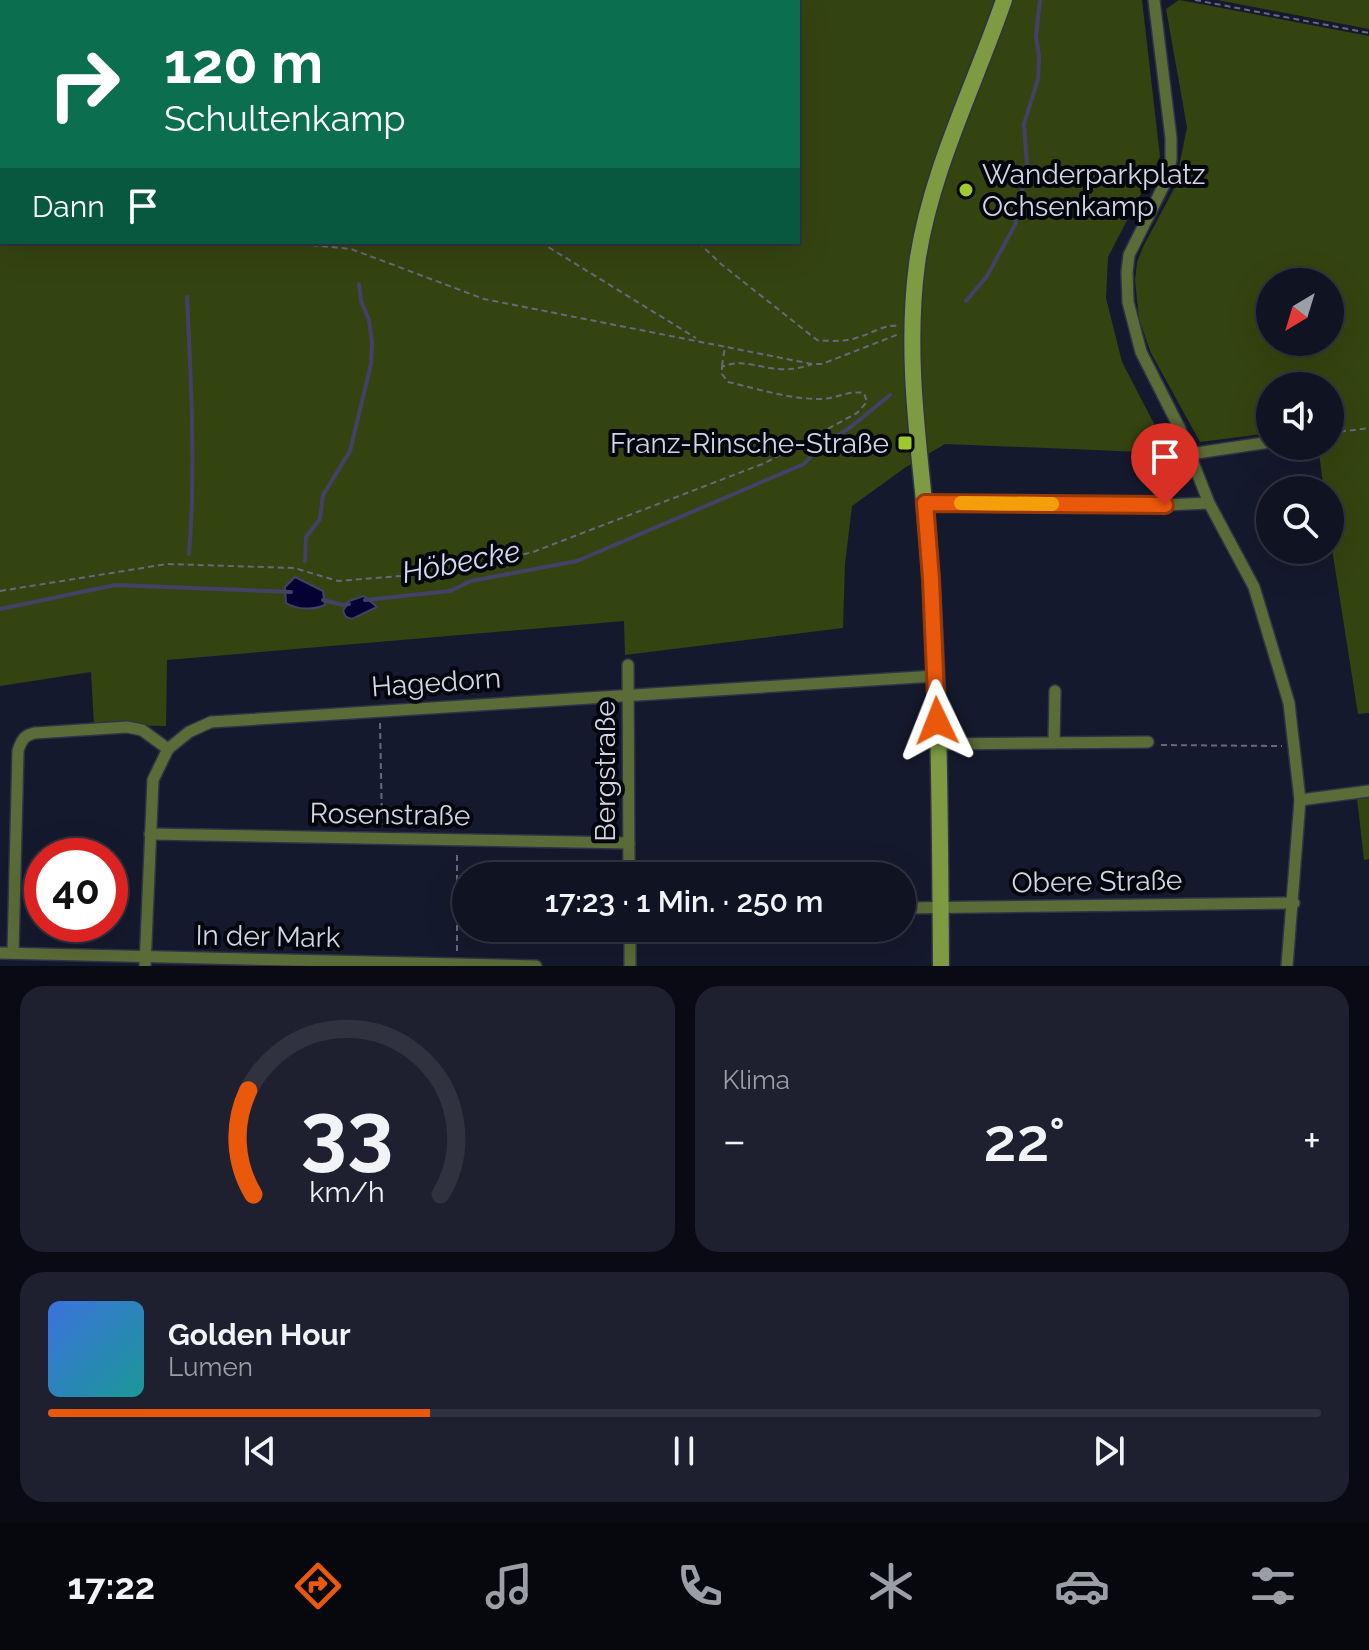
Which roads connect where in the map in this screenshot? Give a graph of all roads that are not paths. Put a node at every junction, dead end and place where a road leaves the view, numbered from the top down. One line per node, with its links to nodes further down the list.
1 (1004, 0): 5 (street)
2 (1154, 0): 4 (street)
3 (1256, 444): 4 (street)
4 (1190, 454): 6 (street)
5 (925, 503): 6 (street); 8 (street)
6 (1209, 503): 16 (street)
7 (628, 665): 10 (street, Bergstraße)
8 (935, 676): 10 (street, Hagedorn); 13 (street)
9 (1055, 691): 11 (street)
10 (629, 694): 14 (street, Hagedorn); 18 (street, Bergstraße)
11 (1054, 742): 12 (street); 13 (street)
12 (1148, 742)
13 (938, 744): 21 (street)
14 (168, 749): 17 (street); 25 (street)
15 (1369, 791): 16 (street)
16 (1300, 800): 20 (street)
17 (150, 834): 18 (street, Rosenstraße); 26 (street)
18 (629, 843): 19 (street, Bergstraße)
19 (629, 862)
20 (1294, 903): 21 (street, Obere Straße); 30 (street)
21 (940, 907): 22 (street, Obere Straße); 29 (street)
22 (916, 908)
23 (630, 942): 28 (street)
24 (0, 953): 25 (street, In der Mark)
25 (13, 953): 26 (street, In der Mark)
26 (145, 961): 27 (street, In der Mark)
27 (536, 966)
28 (630, 966)
29 (941, 966)
30 (1287, 966)

